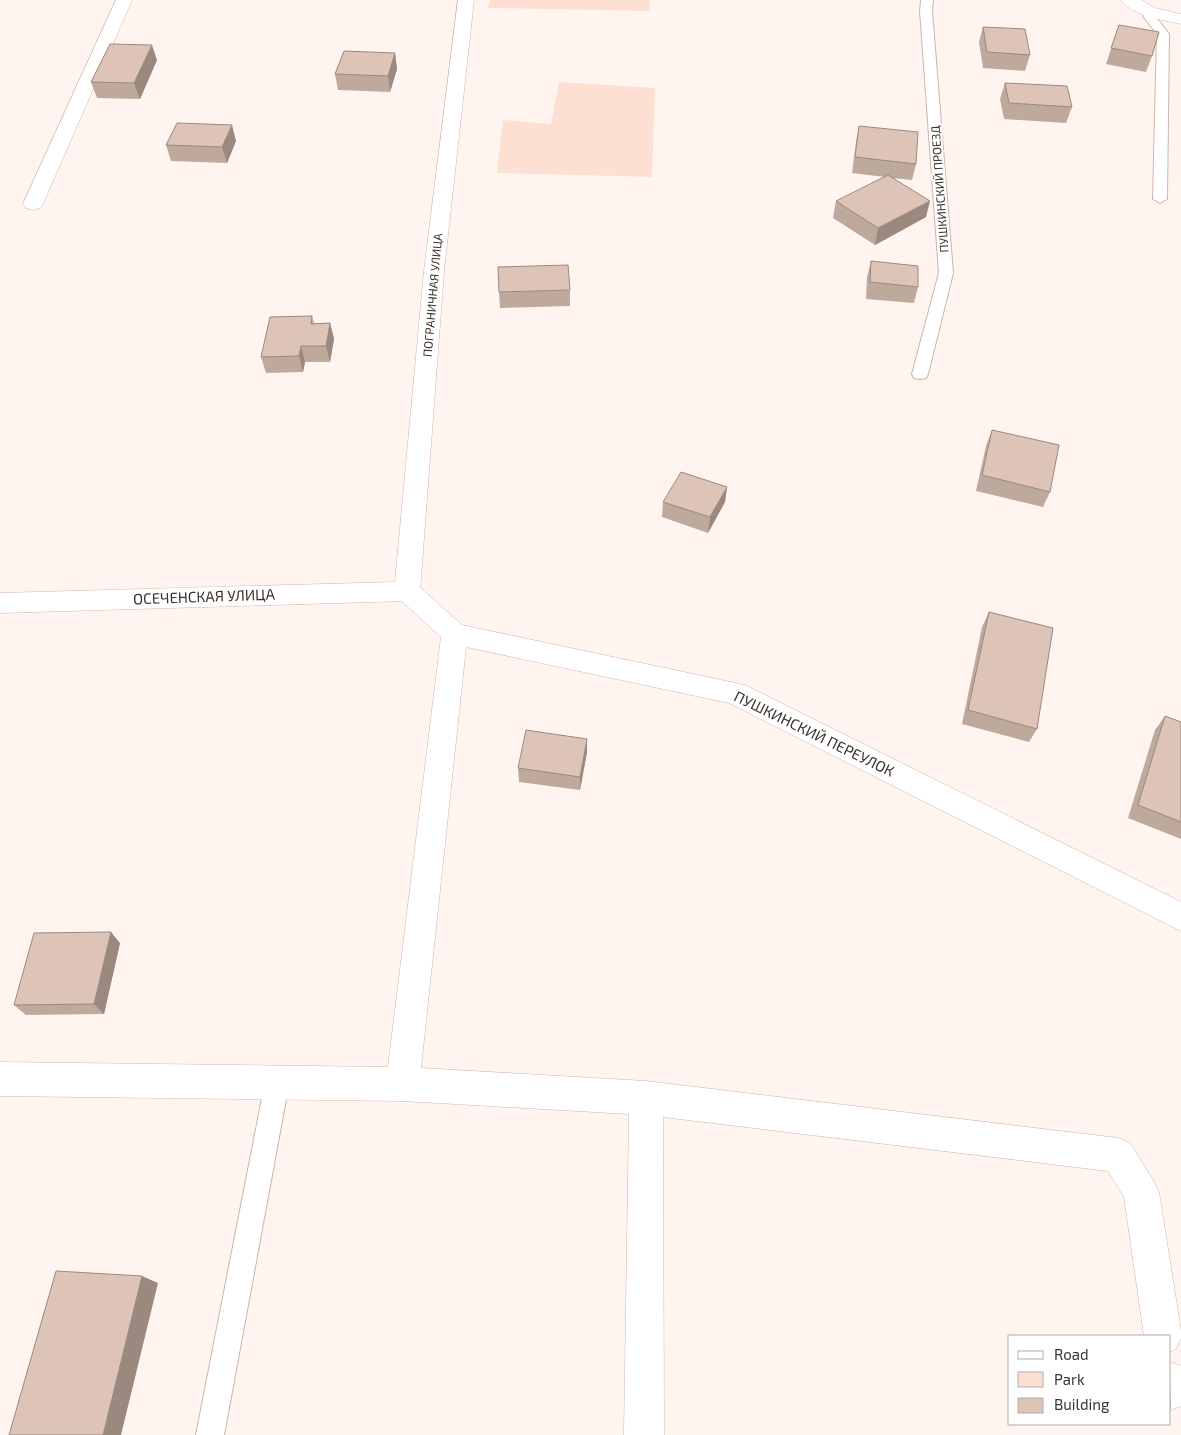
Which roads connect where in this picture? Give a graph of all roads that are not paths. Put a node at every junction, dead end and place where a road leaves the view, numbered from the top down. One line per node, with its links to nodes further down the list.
1 (124, 0): 8 (street)
2 (466, 0): 10 (street, ПОГРАНИЧНАЯ УЛИЦА)
3 (927, 0): 9 (lane, ПУШКИНСКИЙ ПРОЕЗД)
4 (1129, 0): 5 (street)
5 (1150, 12): 6 (street); 7 (lane)
6 (1181, 19)
7 (1160, 199)
8 (33, 204)
9 (920, 374)
10 (407, 591): 11 (street, ОСЕЧЕНСКАЯ УЛИЦА); 12 (street)
11 (0, 603)
12 (454, 634): 13 (street, ПУШКИНСКИЙ ПЕРЕУЛОК); 16 (street)
13 (1181, 918)
14 (0, 1079): 15 (street)
15 (277, 1083): 16 (street); 19 (lane)
16 (403, 1084): 17 (street)
17 (646, 1098): 18 (street); 20 (street)
18 (1163, 1335)
19 (210, 1435)
20 (644, 1435)

